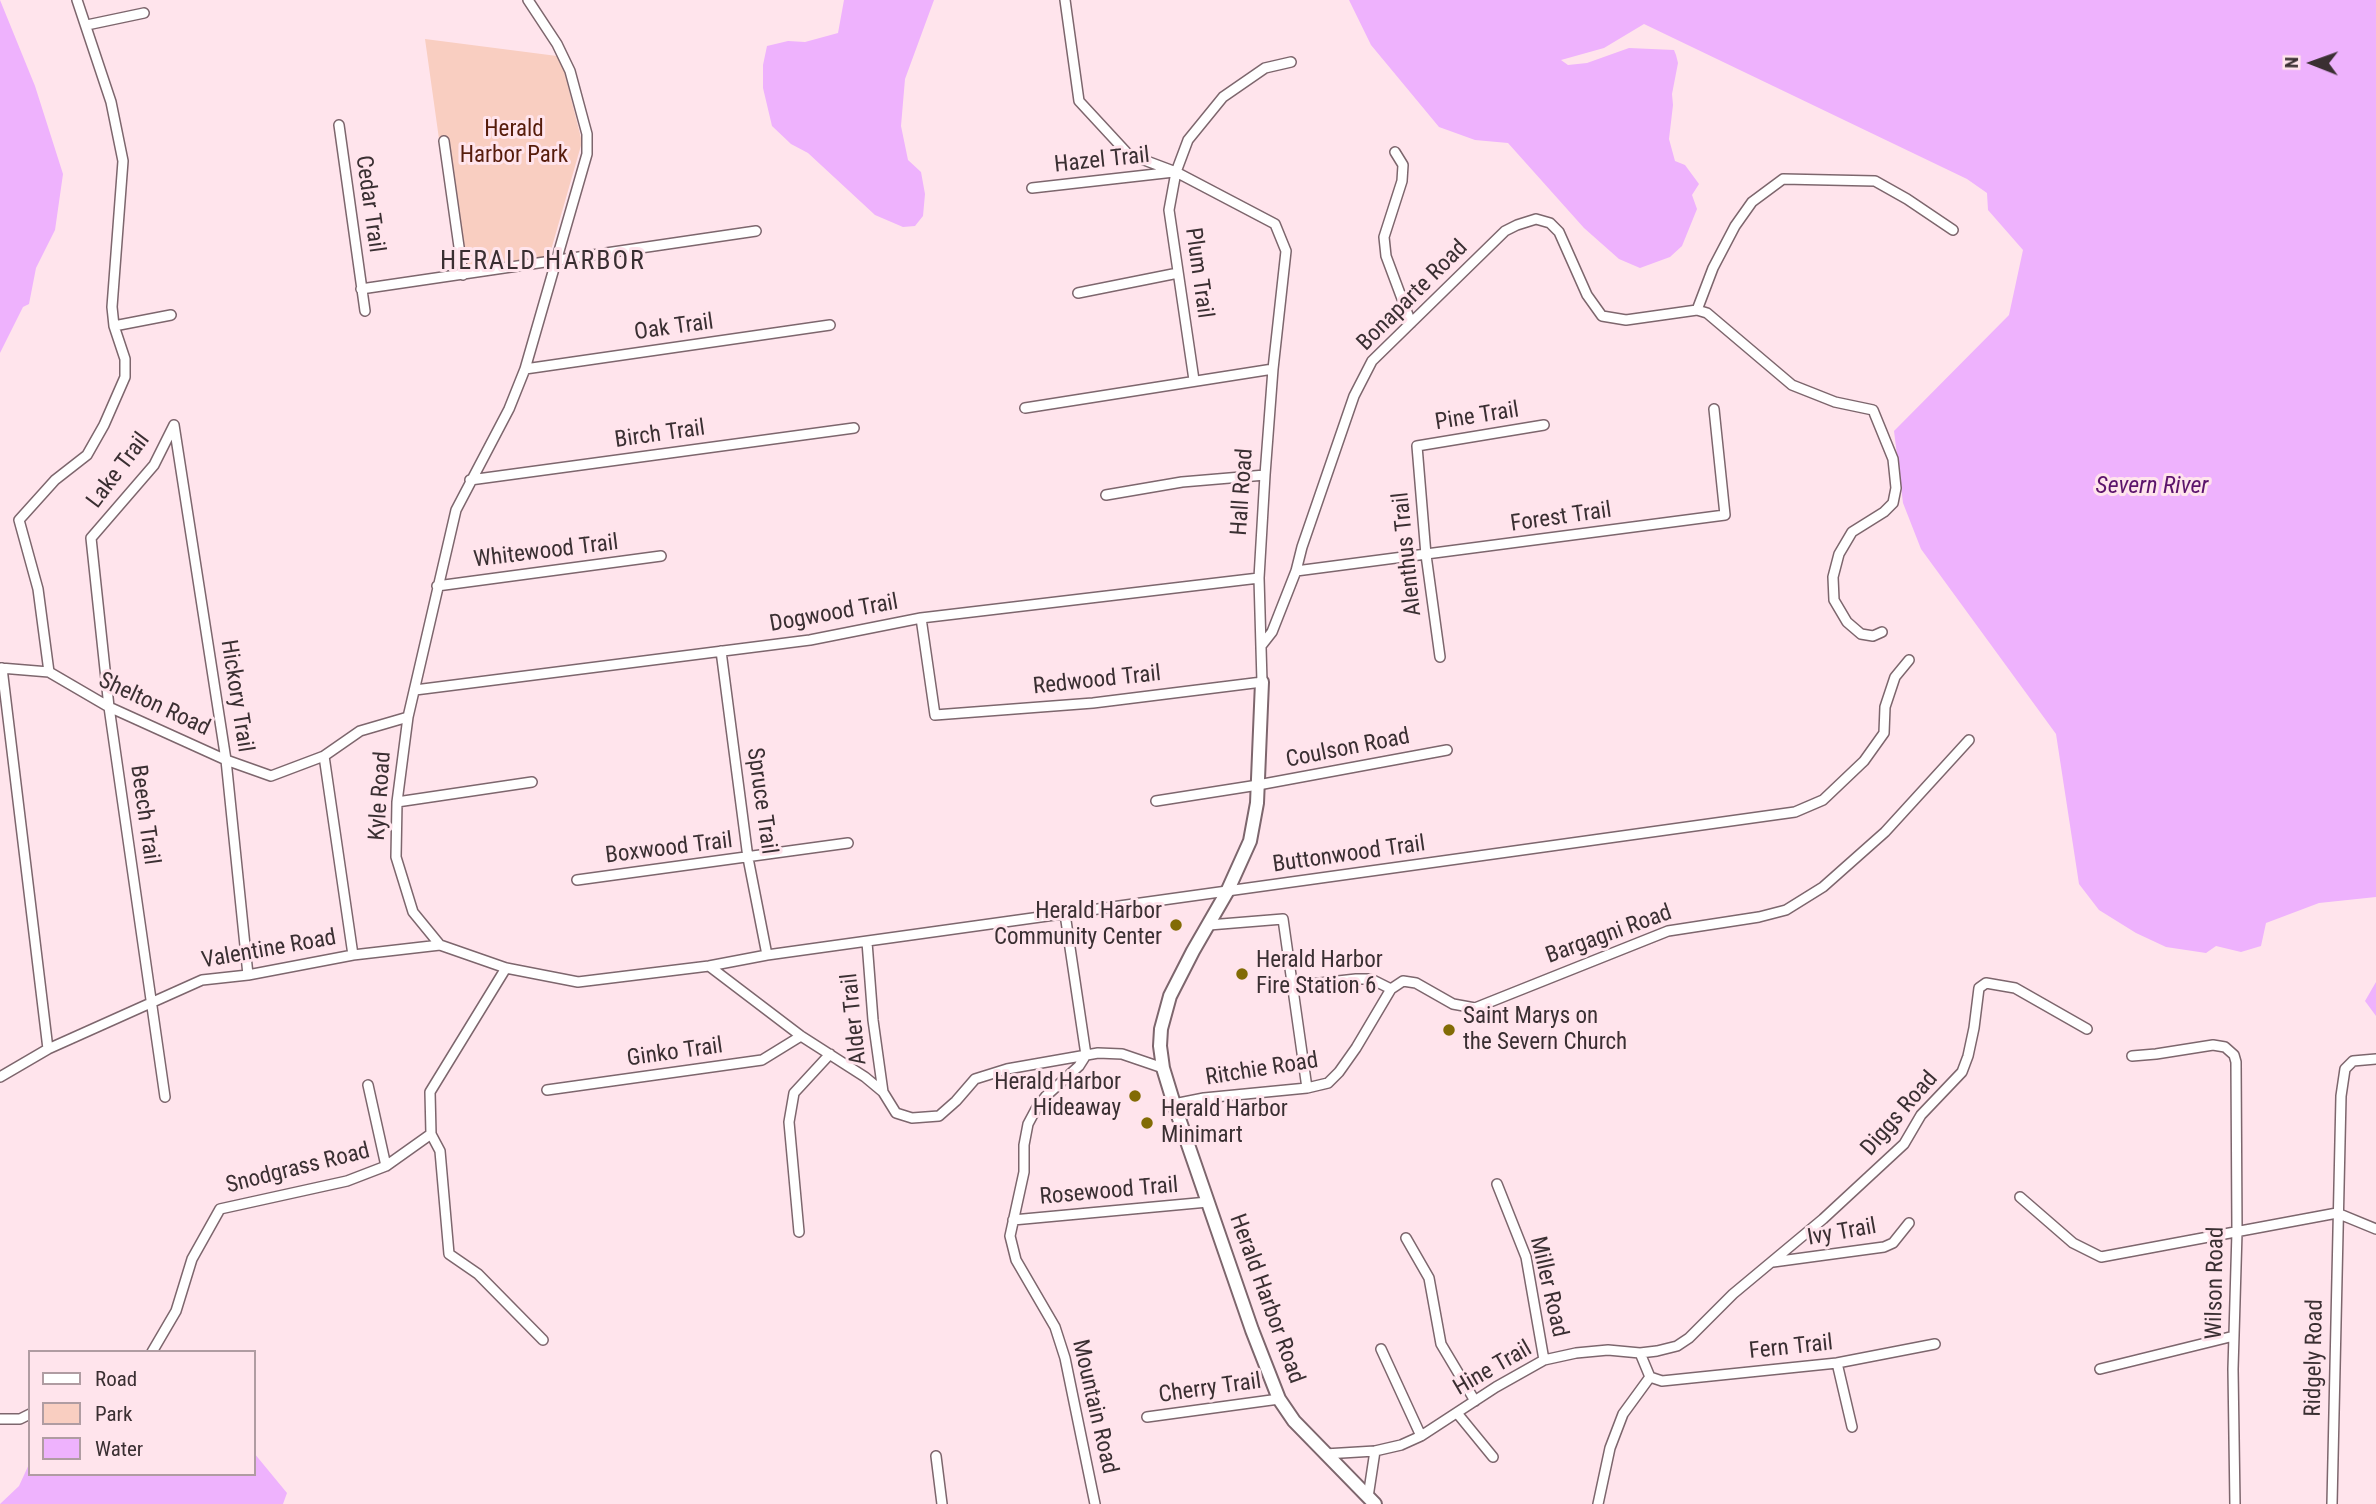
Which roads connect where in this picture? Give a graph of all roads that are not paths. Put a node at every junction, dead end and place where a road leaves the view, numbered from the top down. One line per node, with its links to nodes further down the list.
1 (78, 0): 5 (street)
2 (528, 0): 14 (street, Kyle Road)
3 (1065, 0): 10 (street, Hall Road)
4 (144, 13): 5 (street)
5 (87, 26): 24 (street)
6 (1291, 62): 10 (street, Plum Trail)
7 (339, 125): 17 (street, Cedar Trail)
8 (444, 141): 16 (street)
9 (1395, 152): 22 (street)
10 (1176, 172): 11 (street, Hazel Trail); 15 (street, Plum Trail); 26 (street, Hall Road)
11 (1031, 188)
12 (1953, 230): 19 (street)
13 (756, 231): 14 (street)
14 (556, 262): 16 (street); 25 (street, Kyle Road)
15 (1178, 273): 18 (street); 27 (street, Plum Trail)
16 (463, 275): 17 (street)
17 (361, 289): 20 (street, Cedar Trail)
18 (1079, 293)
19 (1697, 310): 22 (street, Bonaparte Road); 44 (street)
20 (365, 311)
21 (171, 315): 24 (street)
22 (1411, 323): 40 (street, Bonaparte Road)
23 (830, 325): 25 (street, Oak Trail)
24 (114, 326): 50 (street)
25 (525, 369): 35 (street, Kyle Road)
26 (1273, 369): 27 (street); 34 (street, Hall Road)
27 (1194, 380): 28 (street)
28 (1025, 408)
29 (1714, 409): 38 (street, Forest Trail)
30 (174, 425): 37 (street, Lake Trail); 58 (street, Hickory Trail)
31 (1544, 425): 33 (street, Pine Trail)
32 (854, 428): 35 (street, Birch Trail)
33 (1417, 446): 38 (street, Alenthus Trail)
34 (1265, 475): 36 (street); 41 (street, Hall Road)
35 (470, 480): 42 (street, Kyle Road)
36 (1106, 495)
37 (91, 538): 53 (street, Beech Trail)
38 (1426, 555): 40 (street, Forest Trail); 47 (street, Alenthus Trail)
39 (661, 556): 42 (street, Whitewood Trail)
40 (1296, 571): 45 (street, Bonaparte Road)
41 (1259, 578): 43 (street, Dogwood Trail); 45 (street, Hall Road)
42 (437, 586): 52 (street, Kyle Road)
43 (921, 618): 46 (street, Dogwood Trail); 51 (street, Redwood Trail)
44 (1882, 632)
45 (1261, 646): 51 (street, Hall Road)
46 (721, 651): 52 (street, Dogwood Trail); 64 (street, Spruce Trail)
47 (1440, 657)
48 (1909, 660): 66 (street, Buttonwood Trail)
49 (1, 668): 50 (street); 81 (street)
50 (49, 673): 53 (street, Shelton Road)
51 (1262, 682): 60 (street, Hall Road)
52 (415, 691): 54 (street, Kyle Road)
53 (109, 707): 58 (street, Shelton Road); 78 (street, Beech Trail)
54 (408, 717): 57 (street, Shelton Road); 62 (street, Kyle Road)
55 (1969, 740): 77 (street, Bargagni Road)
56 (1447, 750): 60 (street, Coulson Road)
57 (324, 756): 58 (street, Shelton Road); 71 (street)
58 (226, 760): 75 (street, Hickory Trail)
59 (532, 782): 62 (street)
60 (1258, 785): 61 (street); 66 (street, Hall Road)
61 (1156, 801)
62 (397, 802): 70 (street, Kyle Road)
63 (848, 843): 64 (street, Boxwood Trail)
64 (748, 858): 65 (street, Boxwood Trail); 72 (street, Spruce Trail)
65 (577, 880)
66 (1227, 892): 67 (street, Buttonwood Trail); 68 (street, Hall Road)
67 (1065, 914): 69 (street, Buttonwood Trail); 83 (street)
68 (1209, 925): 76 (street); 86 (street, Hall Road)
69 (867, 943): 72 (street, Buttonwood Trail); 91 (street, Alder Trail)
70 (440, 945): 71 (street, Valentine Road); 74 (street)
71 (353, 955): 75 (street, Valentine Road)
72 (767, 955): 73 (street, Buttonwood Trail)
73 (709, 966): 74 (street); 80 (street)
74 (506, 968): 94 (street)
75 (247, 975): 78 (street, Valentine Road)
76 (1293, 986): 77 (street, Bargagni Road); 89 (street)
77 (1391, 989): 89 (street, Ritchie Road)
78 (153, 1004): 81 (street, Valentine Road); 92 (street, Beech Trail)
79 (2087, 1029): 106 (street, Diggs Road)
80 (802, 1036): 82 (street); 90 (street, Ginko Trail)
81 (48, 1049): 87 (street, Valentine Road)
82 (830, 1054): 91 (street); 103 (street)
83 (1086, 1055): 86 (street); 91 (street); 100 (street, Mountain Road)
84 (2132, 1056): 104 (street, Wilson Road)
85 (2376, 1059): 99 (street, Ridgely Road)
86 (1165, 1074): 93 (street, Herald Harbor Road)
87 (0, 1077)
88 (368, 1085): 95 (street)
89 (1307, 1088): 93 (street, Ritchie Road)
90 (547, 1090)
91 (883, 1092)
92 (165, 1097)
93 (1174, 1104): 98 (street, Herald Harbor Road)
94 (431, 1134): 95 (street, Snodgrass Road); 108 (street)
95 (386, 1166): 111 (street, Snodgrass Road)
96 (1497, 1184): 113 (street, Miller Road)
97 (2020, 1197): 104 (street)
98 (1208, 1202): 100 (street, Rosewood Trail); 117 (street, Herald Harbor Road)
99 (2337, 1213): 102 (street); 104 (street); 134 (street, Ridgely Road)
100 (1013, 1220): 131 (street, Mountain Road)
101 (1909, 1223): 106 (street, Ivy Trail)
102 (2376, 1229)
103 (799, 1232)
104 (2237, 1232): 107 (street, Wilson Road)
105 (1406, 1238): 118 (street)
106 (1773, 1262): 112 (street, Diggs Road)
107 (2234, 1336): 115 (street); 133 (street, Wilson Road)
108 (543, 1340)
109 (1935, 1344): 114 (street, Fern Trail)
110 (1381, 1349): 124 (street)
111 (153, 1350)
112 (1640, 1353): 113 (street, Hine Trail); 116 (street)
113 (1544, 1360): 118 (street, Hine Trail)
114 (1837, 1363): 116 (street, Fern Trail); 123 (street)
115 (2100, 1369)
116 (1650, 1377): 132 (street)
117 (1279, 1399): 121 (street, Cherry Trail); 126 (street, Herald Harbor Road)
118 (1475, 1401): 119 (street, Hine Trail)
119 (1457, 1413): 124 (street, Hine Trail); 128 (street)
120 (28, 1415): 122 (street)
121 (1147, 1417)
122 (0, 1419)
123 (1852, 1427)
124 (1421, 1436): 125 (street, Hine Trail)
125 (1375, 1451): 126 (street, Hine Trail); 129 (street)
126 (1325, 1454): 129 (street, Herald Harbor Road)
127 (936, 1456): 130 (street)
128 (1493, 1457)
129 (1371, 1501)
130 (942, 1504)
131 (1095, 1504)
132 (1598, 1504)
133 (2235, 1504)
134 (2332, 1504)

